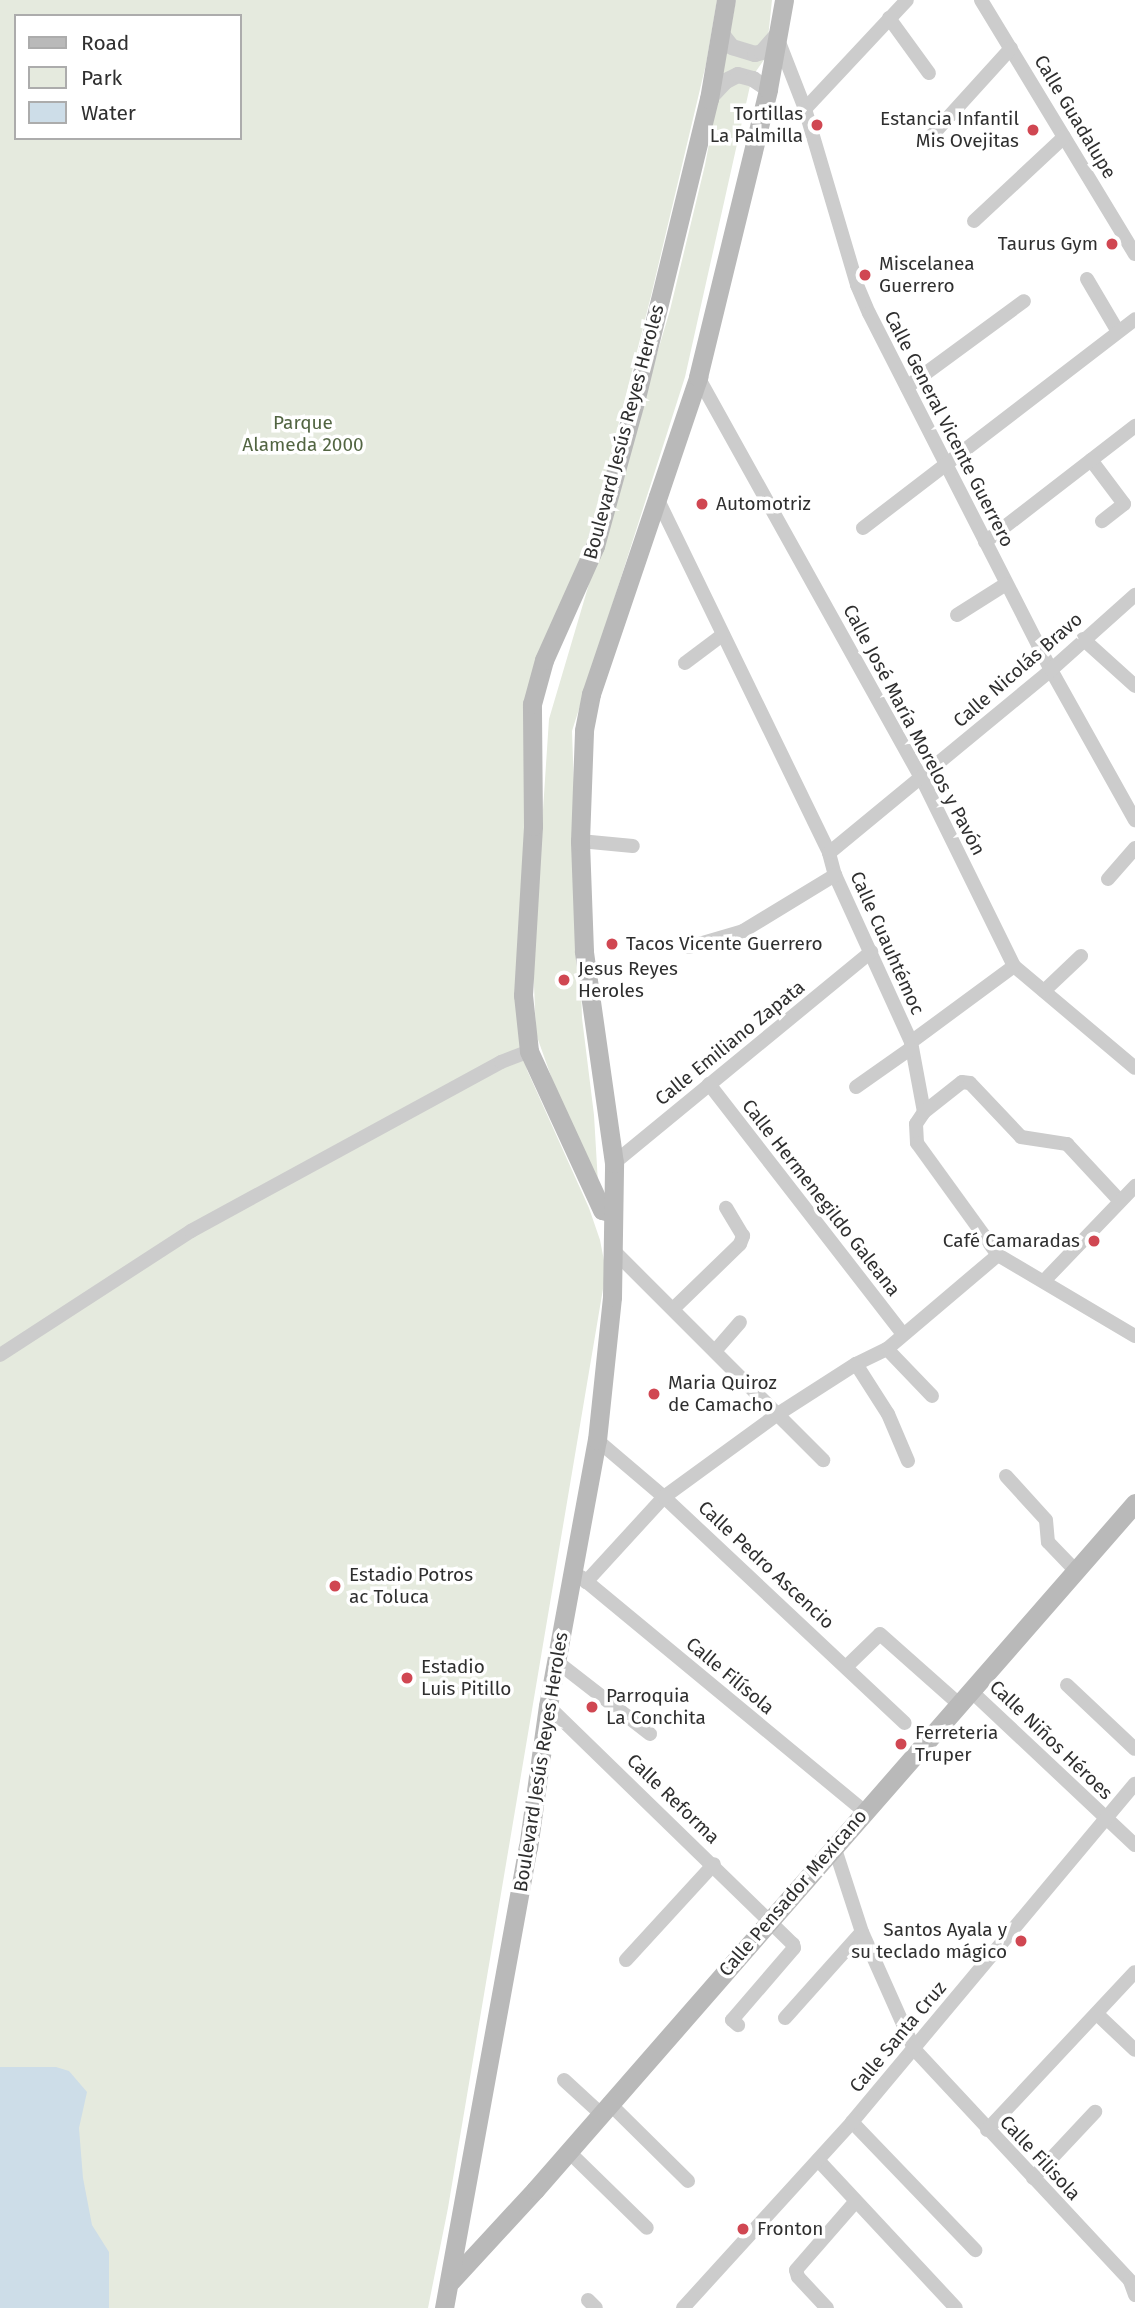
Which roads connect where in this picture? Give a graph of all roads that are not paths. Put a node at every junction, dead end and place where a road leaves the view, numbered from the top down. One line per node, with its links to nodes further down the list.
1 (726, 0): 6 (main road, Boulevard Jesús Reyes Heroles)
2 (784, 0): 7 (main road, Boulevard Jesús Reyes Heroles)
3 (907, 0): 5 (street)
4 (981, 0): 8 (street, Calle Guadalupe)
5 (888, 18): 9 (street); 12 (street)
6 (721, 33): 7 (street); 11 (main road, Boulevard Jesús Reyes Heroles)
7 (776, 36): 10 (main road, Boulevard Jesús Reyes Heroles); 12 (street, Calle General Vicente Guerrero)
8 (1011, 48): 13 (street, Calle Guadalupe); 14 (street)
9 (929, 73)
10 (768, 89): 11 (street); 21 (main road, Boulevard Jesús Reyes Heroles)
11 (709, 99): 52 (main road, Boulevard Jesús Reyes Heroles)
12 (805, 109): 22 (street, Calle General Vicente Guerrero)
13 (1064, 137): 15 (street); 16 (street, Calle Guadalupe)
14 (925, 143)
15 (974, 221)
16 (1135, 254)
17 (1087, 279): 20 (street)
18 (1024, 301): 22 (street)
19 (1135, 318): 20 (street)
20 (1117, 330): 25 (street)
21 (698, 377): 26 (main road, Boulevard Jesús Reyes Heroles); 38 (street, Calle José María Morelos y Pavón)
22 (907, 387): 25 (street, Calle General Vicente Guerrero)
23 (1133, 431): 24 (street)
24 (1091, 460): 27 (street); 29 (street)
25 (944, 463): 28 (street); 29 (street, Calle General Vicente Guerrero)
26 (656, 496): 33 (street, Calle Cuauhtémoc); 40 (main road, Boulevard Jesús Reyes Heroles)
27 (1102, 522)
28 (863, 527)
29 (985, 542): 30 (street, Calle General Vicente Guerrero)
30 (1006, 584): 32 (street); 36 (street, Calle General Vicente Guerrero)
31 (1135, 595): 34 (street, Calle Nicolás Bravo)
32 (957, 615)
33 (721, 636): 35 (street); 43 (street, Calle Cuauhtémoc)
34 (1083, 639): 36 (street, Calle Nicolás Bravo); 37 (street)
35 (685, 663)
36 (1051, 670): 38 (street, Calle Nicolás Bravo); 39 (street, Calle General Vicente Guerrero)
37 (1135, 686)
38 (921, 777): 43 (street, Calle Nicolás Bravo); 49 (street, Calle José María Morelos y Pavón)
39 (1135, 820)
40 (580, 841): 41 (street); 57 (main road, Boulevard Jesús Reyes Heroles)
41 (633, 846)
42 (1135, 848): 45 (street)
43 (829, 853): 44 (street, Calle Cuauhtémoc)
44 (835, 875): 46 (street); 47 (street, Calle Cuauhtémoc)
45 (1108, 878)
46 (689, 947)
47 (871, 953): 51 (street, Calle Cuauhtémoc); 54 (street, Calle Emiliano Zapata)
48 (1081, 956): 50 (street)
49 (1014, 966): 50 (street, Calle José María Morelos y Pavón); 51 (street)
50 (1044, 991): 53 (street, Calle José María Morelos y Pavón)
51 (911, 1046): 55 (street); 56 (street, Calle Cuauhtémoc)
52 (529, 1051): 60 (main road, Boulevard Jesús Reyes Heroles); 70 (street)
53 (1135, 1069)
54 (709, 1084): 57 (street, Calle Emiliano Zapata); 66 (street, Calle Hermenegildo Galeana)
55 (856, 1087)
56 (924, 1112): 58 (street); 62 (street, Calle Cuauhtémoc)
57 (614, 1163): 60 (main road, Boulevard Jesús Reyes Heroles)
58 (1129, 1196): 63 (street)
59 (726, 1208): 64 (street)
60 (613, 1213): 61 (main road, Boulevard Jesús Reyes Heroles)
61 (614, 1251): 64 (street); 74 (main road, Boulevard Jesús Reyes Heroles)
62 (998, 1255): 63 (street, Calle Cuauhtémoc); 66 (street)
63 (1044, 1281): 67 (street, Calle Cuauhtémoc)
64 (673, 1309): 69 (street)
65 (740, 1322): 69 (street)
66 (903, 1334): 68 (street)
67 (1135, 1336)
68 (887, 1349): 71 (street); 72 (street)
69 (715, 1351): 73 (street)
70 (0, 1355)
71 (856, 1364): 73 (street); 76 (street)
72 (932, 1396)
73 (778, 1415): 75 (street); 78 (street)
74 (597, 1440): 78 (street, Calle Pedro Ascencio); 81 (main road, Boulevard Jesús Reyes Heroles)
75 (823, 1460)
76 (908, 1461)
77 (1006, 1476): 80 (street)
78 (664, 1497): 81 (street); 83 (street, Calle Pedro Ascencio)
79 (1135, 1503): 80 (main road, Calle Pensador Mexicano)
80 (1076, 1571): 85 (main road, Calle Pensador Mexicano)
81 (579, 1576): 82 (main road, Boulevard Jesús Reyes Heroles); 91 (street, Calle Filísola)
82 (556, 1661): 86 (main road, Boulevard Jesús Reyes Heroles); 88 (street)
83 (846, 1667): 85 (street, Calle Niños Héroes); 87 (street, Calle Pedro Ascencio)
84 (1067, 1685): 89 (street)
85 (966, 1698): 91 (main road, Calle Pensador Mexicano); 92 (street, Calle Niños Héroes)
86 (548, 1706): 95 (street, Calle Reforma); 117 (main road, Boulevard Jesús Reyes Heroles)
87 (905, 1723)
88 (650, 1734)
89 (1135, 1749)
90 (1135, 1784): 92 (street, Calle Santa Cruz)
91 (864, 1811): 94 (main road, Calle Pensador Mexicano)
92 (1105, 1819): 93 (street, Calle Niños Héroes); 103 (street, Calle Santa Cruz)
93 (1135, 1845)
94 (834, 1846): 96 (main road, Calle Pensador Mexicano); 97 (street, Calle Filisola)
95 (714, 1864): 96 (street, Calle Reforma); 98 (street)
96 (768, 1922): 102 (street, Calle Reforma); 106 (main road, Calle Pensador Mexicano)
97 (862, 1931): 101 (street); 103 (street, Calle Filisola)
98 (626, 1960)
99 (1135, 1972): 100 (street)
100 (1097, 2014): 104 (street); 109 (street)
101 (785, 2018)
102 (735, 2022)
103 (914, 2049): 108 (street, Calle Santa Cruz); 109 (street, Calle Filisola)
104 (1135, 2050)
105 (564, 2080): 106 (street)
106 (605, 2108): 110 (main road, Calle Pensador Mexicano); 113 (street)
107 (1095, 2112): 112 (street)
108 (852, 2122): 111 (street, Calle Santa Cruz); 116 (street)
109 (987, 2130): 112 (street, Calle Filisola)
110 (568, 2151): 115 (street); 117 (main road, Calle Pensador Mexicano)
111 (818, 2160): 114 (street); 120 (street, Calle Santa Cruz)
112 (1033, 2178): 118 (street, Calle Filisola)
113 (688, 2181)
114 (856, 2201): 121 (street); 122 (street)
115 (647, 2228)
116 (975, 2250)
117 (450, 2282): 119 (main road, Boulevard Jesús Reyes Heroles)
118 (1135, 2296): 123 (street, Calle Filisola)
119 (444, 2308)
120 (683, 2308)
121 (827, 2308)
122 (956, 2308)
123 (1134, 2308)

